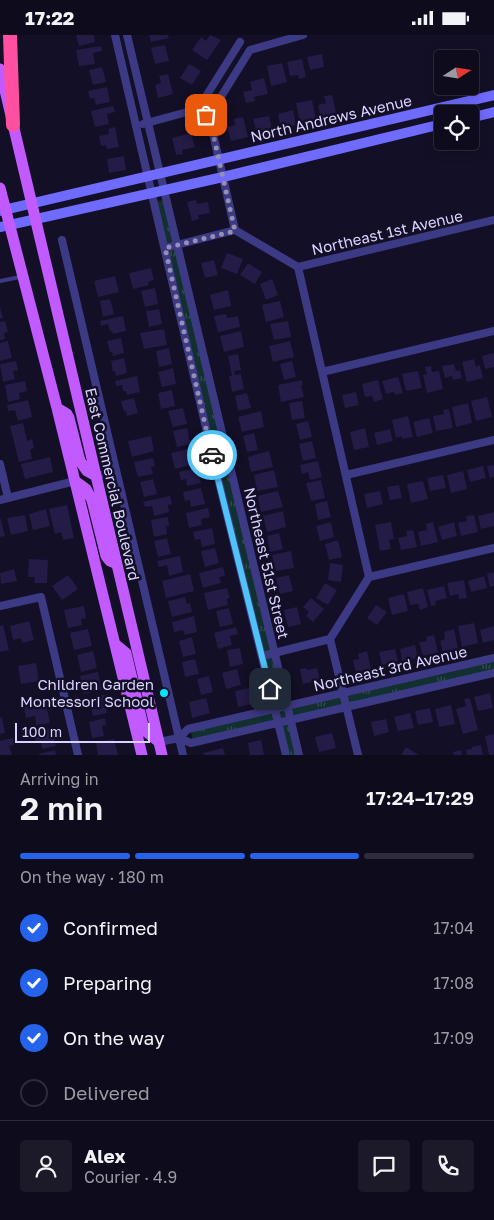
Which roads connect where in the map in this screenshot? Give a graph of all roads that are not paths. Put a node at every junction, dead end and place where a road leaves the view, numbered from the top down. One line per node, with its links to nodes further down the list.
1 (10, 35): 14 (highway)
2 (115, 35): 15 (street, Northeast 51st Street)
3 (127, 35): 13 (street, Northeast 51st Street)
4 (303, 35): 6 (street)
5 (239, 39): 6 (street); 9 (street)
6 (250, 50): 12 (street)
7 (0, 69): 14 (main road, East Commercial Boulevard)
8 (494, 95): 17 (main road, North Andrews Avenue)
9 (198, 109): 12 (street); 13 (street)
10 (494, 112): 11 (main road)
11 (479, 115)
12 (209, 116): 17 (street)
13 (148, 123): 15 (street); 18 (street, Northeast 51st Street)
14 (13, 125): 24 (main road, East Commercial Boulevard)
15 (136, 126): 19 (street, Northeast 51st Street)
16 (434, 126): 20 (main road, North Andrews Avenue)
17 (219, 160): 18 (main road, North Andrews Avenue); 20 (street)
18 (160, 173): 19 (main road, North Andrews Avenue); 22 (street, Northeast 51st Street)
19 (148, 176): 23 (street, Northeast 51st Street); 24 (main road, North Andrews Avenue)
20 (223, 177): 22 (main road, North Andrews Avenue); 29 (street)
21 (0, 188): 25 (main road)
22 (164, 190): 23 (main road, North Andrews Avenue); 31 (street, Northeast 51st Street)
23 (152, 193): 26 (main road, North Andrews Avenue); 32 (street, Northeast 51st Street)
24 (32, 203): 25 (main road, North Andrews Avenue); 26 (main road, East Commercial Boulevard)
25 (3, 210): 28 (main road)
26 (36, 219): 28 (main road, North Andrews Avenue); 45 (main road, East Commercial Boulevard)
27 (494, 221): 33 (street, Northeast 1st Avenue)
28 (4, 226): 34 (main road)
29 (235, 231): 31 (street); 33 (street, Northeast 1st Avenue)
30 (62, 240): 43 (street)
31 (178, 245): 32 (street); 40 (street, Northeast 51st Street)
32 (165, 248): 41 (street, Northeast 51st Street)
33 (298, 267): 37 (street)
34 (22, 276): 35 (lane); 38 (main road)
35 (0, 281)
36 (494, 331): 37 (street)
37 (322, 372): 44 (street)
38 (57, 408): 45 (main road); 46 (main road)
39 (494, 440): 44 (street)
40 (227, 454): 41 (street); 54 (street, Northeast 51st Street)
41 (213, 458): 55 (street, Northeast 51st Street)
42 (0, 464): 47 (street)
43 (116, 472): 45 (street); 64 (street)
44 (346, 475): 50 (street)
45 (96, 476): 49 (main road, East Commercial Boulevard)
46 (76, 481): 47 (street); 49 (main road); 53 (main road)
47 (4, 499)
48 (494, 548): 50 (street)
49 (117, 564): 65 (main road, East Commercial Boulevard)
50 (369, 577): 52 (street)
51 (0, 606): 67 (street)
52 (330, 639): 54 (street); 58 (street)
53 (115, 644): 65 (main road); 66 (main road)
54 (275, 653): 55 (street); 59 (street, Northeast 51st Street)
55 (262, 656): 61 (street, Northeast 51st Street)
56 (494, 659): 58 (street, Northeast 3rd Avenue)
57 (494, 673): 60 (street, Northeast 3rd Avenue)
58 (344, 693): 59 (street, Northeast 3rd Avenue); 60 (street)
59 (287, 706): 61 (street, Northeast 3rd Avenue); 62 (street, Northeast 51st Street)
60 (347, 706): 62 (street, Northeast 3rd Avenue); 72 (street)
61 (275, 709): 63 (street, Northeast 51st Street); 64 (street, Northeast 3rd Avenue)
62 (290, 720): 63 (street, Northeast 3rd Avenue); 71 (street, Northeast 51st Street)
63 (278, 722): 64 (street, Northeast 3rd Avenue); 70 (street, Northeast 51st Street)
64 (180, 739): 65 (street, Northeast 3rd Avenue); 69 (street)
65 (159, 743): 68 (main road, East Commercial Boulevard)
66 (143, 754)
67 (78, 755)
68 (162, 755)
69 (183, 755)
70 (286, 755)
71 (299, 755)
72 (358, 755)

